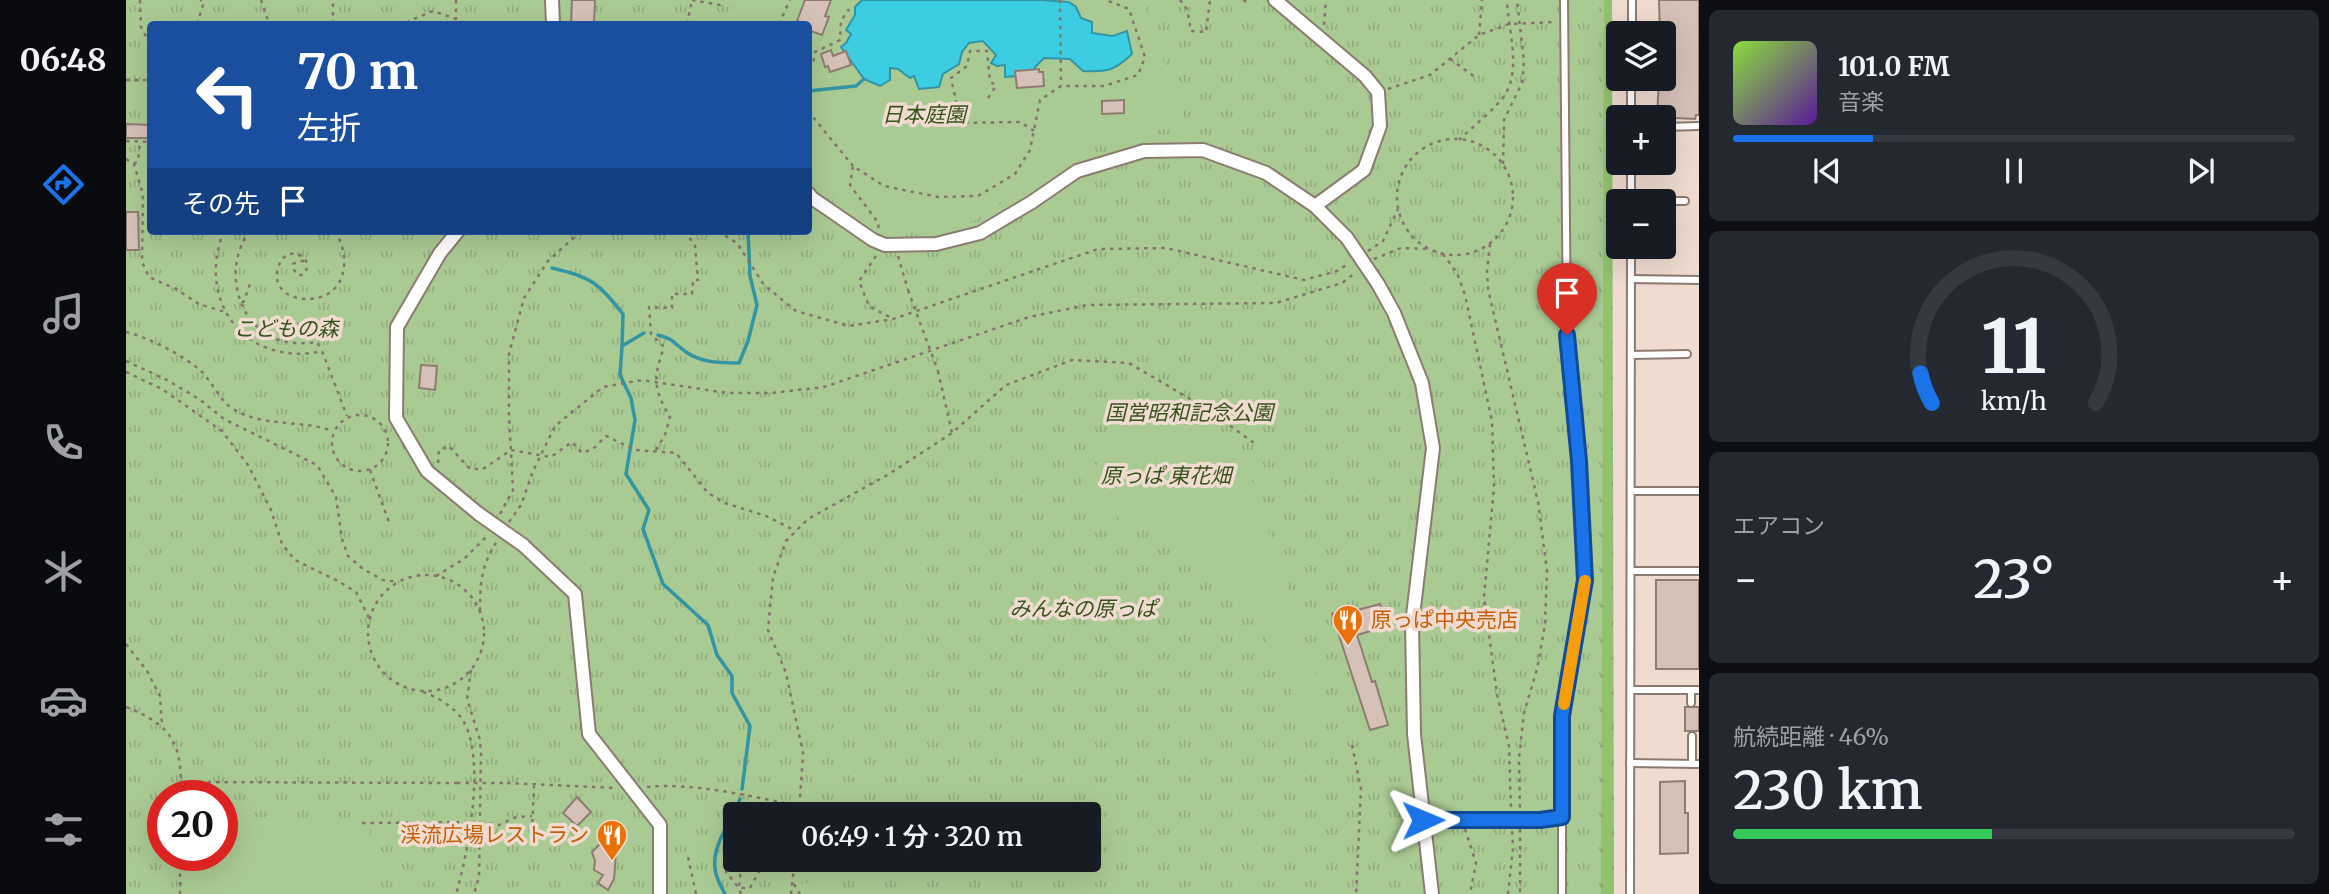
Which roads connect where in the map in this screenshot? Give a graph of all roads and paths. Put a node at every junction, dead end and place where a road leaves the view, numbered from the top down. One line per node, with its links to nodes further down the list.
1 (140, 0): 37 (path)
2 (200, 0): 25 (path)
3 (261, 0): 26 (path)
4 (333, 0): 27 (path)
5 (456, 0): 24 (path)
6 (552, 0): 29 (street)
7 (692, 0): 8 (path); 30 (path)
8 (723, 0)
9 (790, 0): 31 (path)
10 (1060, 0): 44 (path)
11 (1106, 0): 44 (path)
12 (1180, 0): 13 (path)
13 (1210, 0)
14 (1243, 0): 15 (path)
15 (1249, 0)
16 (1275, 0): 38 (street)
17 (1326, 0): 38 (path)
18 (1482, 0): 36 (path)
19 (1507, 0): 35 (path)
20 (1517, 0): 34 (path)
21 (1563, 0): 33 (lane)
22 (1632, 0): 32 (lane)
23 (849, 9): 40 (path)
24 (456, 19): 28 (path)
25 (198, 21)
26 (268, 21)
27 (332, 21)
28 (409, 21)
29 (553, 21)
30 (688, 21)
31 (780, 21)
32 (1632, 21)
33 (1564, 22): 34 (path); 142 (lane)
34 (1520, 23): 35 (path); 57 (path)
35 (1509, 24): 36 (path); 51 (path)
36 (1479, 35): 39 (path)
37 (147, 38)
38 (1322, 40): 45 (street)
39 (1450, 59): 41 (path); 45 (path)
40 (812, 65)
41 (1475, 77)
42 (126, 80): 43 (path)
43 (147, 80)
44 (1061, 86): 50 (path)
45 (1378, 92): 64 (street)
46 (989, 98): 50 (path)
47 (812, 116): 58 (path)
48 (1699, 126): 49 (lane)
49 (1676, 127)
50 (1034, 131): 58 (path)
51 (1459, 140): 57 (path); 65 (path)
52 (126, 141): 53 (path)
53 (140, 141): 54 (path); 56 (path)
54 (147, 142)
55 (126, 159): 56 (path)
56 (134, 164): 59 (path)
57 (1503, 165): 74 (path)
58 (853, 166): 73 (path)
59 (143, 195): 60 (path); 87 (path)
60 (147, 195)
61 (812, 198): 73 (street)
62 (1676, 201): 63 (lane)
63 (1685, 201)
64 (1315, 206): 73 (street); 144 (street, bridge)
65 (1398, 209): 75 (path); 77 (path)
66 (224, 235): 87 (path)
67 (248, 235): 86 (path)
68 (336, 235): 79 (path)
69 (455, 235): 104 (street)
70 (577, 235): 100 (path)
71 (688, 235): 95 (path)
72 (724, 235): 88 (path)
73 (885, 244): 88 (path); 98 (path, bridge)
74 (1490, 244): 76 (path); 140 (path)
75 (1428, 249): 76 (path); 80 (path)
76 (1443, 254): 139 (path)
77 (1360, 256)
78 (1631, 259): 83 (lane)
79 (304, 261): 79 (path)
80 (1370, 261)
81 (1349, 264): 88 (path)
82 (1361, 268): 95 (path)
83 (1631, 279): 84 (lane); 92 (lane)
84 (1699, 280)
85 (250, 284): 86 (path)
86 (241, 303): 90 (path)
87 (226, 312): 90 (path)
88 (893, 319)
89 (126, 332): 97 (path)
90 (322, 351): 96 (path)
91 (1687, 354): 92 (lane)
92 (1631, 355): 105 (lane)
93 (126, 361): 116 (path)
94 (126, 372): 118 (path)
95 (656, 382): 101 (path); 102 (path)
96 (347, 416): 97 (path); 103 (path)
97 (333, 431): 103 (path)
98 (952, 433): 99 (path); 110 (path)
99 (1254, 443)
100 (511, 450): 102 (path); 104 (path); 107 (path)
101 (656, 450): 102 (path); 110 (path)
102 (540, 456): 109 (path)
103 (370, 470): 108 (path)
104 (426, 471): 134 (street, bridge)
105 (1631, 491): 106 (lane); 114 (lane)
106 (1699, 491)
107 (496, 521)
108 (389, 522)
109 (507, 526)
110 (796, 530): 138 (path)
111 (491, 532): 115 (path)
112 (500, 537): 117 (path)
113 (1699, 570): 114 (lane)
114 (1631, 571): 121 (lane)
115 (436, 576): 116 (path); 117 (path)
116 (398, 582): 118 (path)
117 (480, 611): 120 (path)
118 (369, 618): 123 (path)
119 (126, 644): 126 (path)
120 (471, 670): 123 (path); 146 (path)
121 (1631, 690): 122 (lane); 129 (lane)
122 (1695, 690): 124 (lane)
123 (418, 691): 145 (path)
124 (1691, 704)
125 (126, 707): 126 (path)
126 (162, 725): 131 (path)
127 (1692, 736): 130 (lane)
128 (1352, 745): 167 (path)
129 (1630, 763): 130 (lane); 173 (lane)
130 (1695, 764)
131 (182, 780)
132 (238, 782): 133 (path, bridge)
133 (534, 786): 134 (path); 141 (path)
134 (633, 788): 135 (path); 162 (street)
135 (760, 798): 136 (path); 137 (path)
136 (759, 802)
137 (780, 802)
138 (799, 802)
139 (1511, 810)
140 (1520, 812)
141 (532, 816): 146 (path); 150 (path)
142 (1562, 817): 143 (lane, bridge); 172 (lane)
143 (1462, 819): 144 (lane); 169 (path)
144 (1423, 820): 168 (street)
145 (472, 822): 146 (path); 148 (path); 160 (path)
146 (480, 822): 161 (path)
147 (1512, 822): 170 (path)
148 (362, 823)
149 (1520, 826): 171 (path)
150 (532, 831)
151 (688, 857): 163 (path)
152 (180, 871): 159 (path)
153 (726, 872): 158 (path)
154 (741, 872): 158 (path)
155 (759, 872): 158 (path)
156 (794, 872): 157 (path)
157 (794, 884): 165 (path); 166 (path)
158 (739, 888): 164 (path)
159 (180, 894)
160 (456, 894)
161 (474, 894)
162 (660, 894)
163 (696, 894)
164 (741, 894)
165 (791, 894)
166 (800, 894)
167 (1356, 894)
168 (1432, 894)
169 (1470, 894)
170 (1508, 894)
171 (1520, 894)
172 (1562, 894)
173 (1630, 894)

